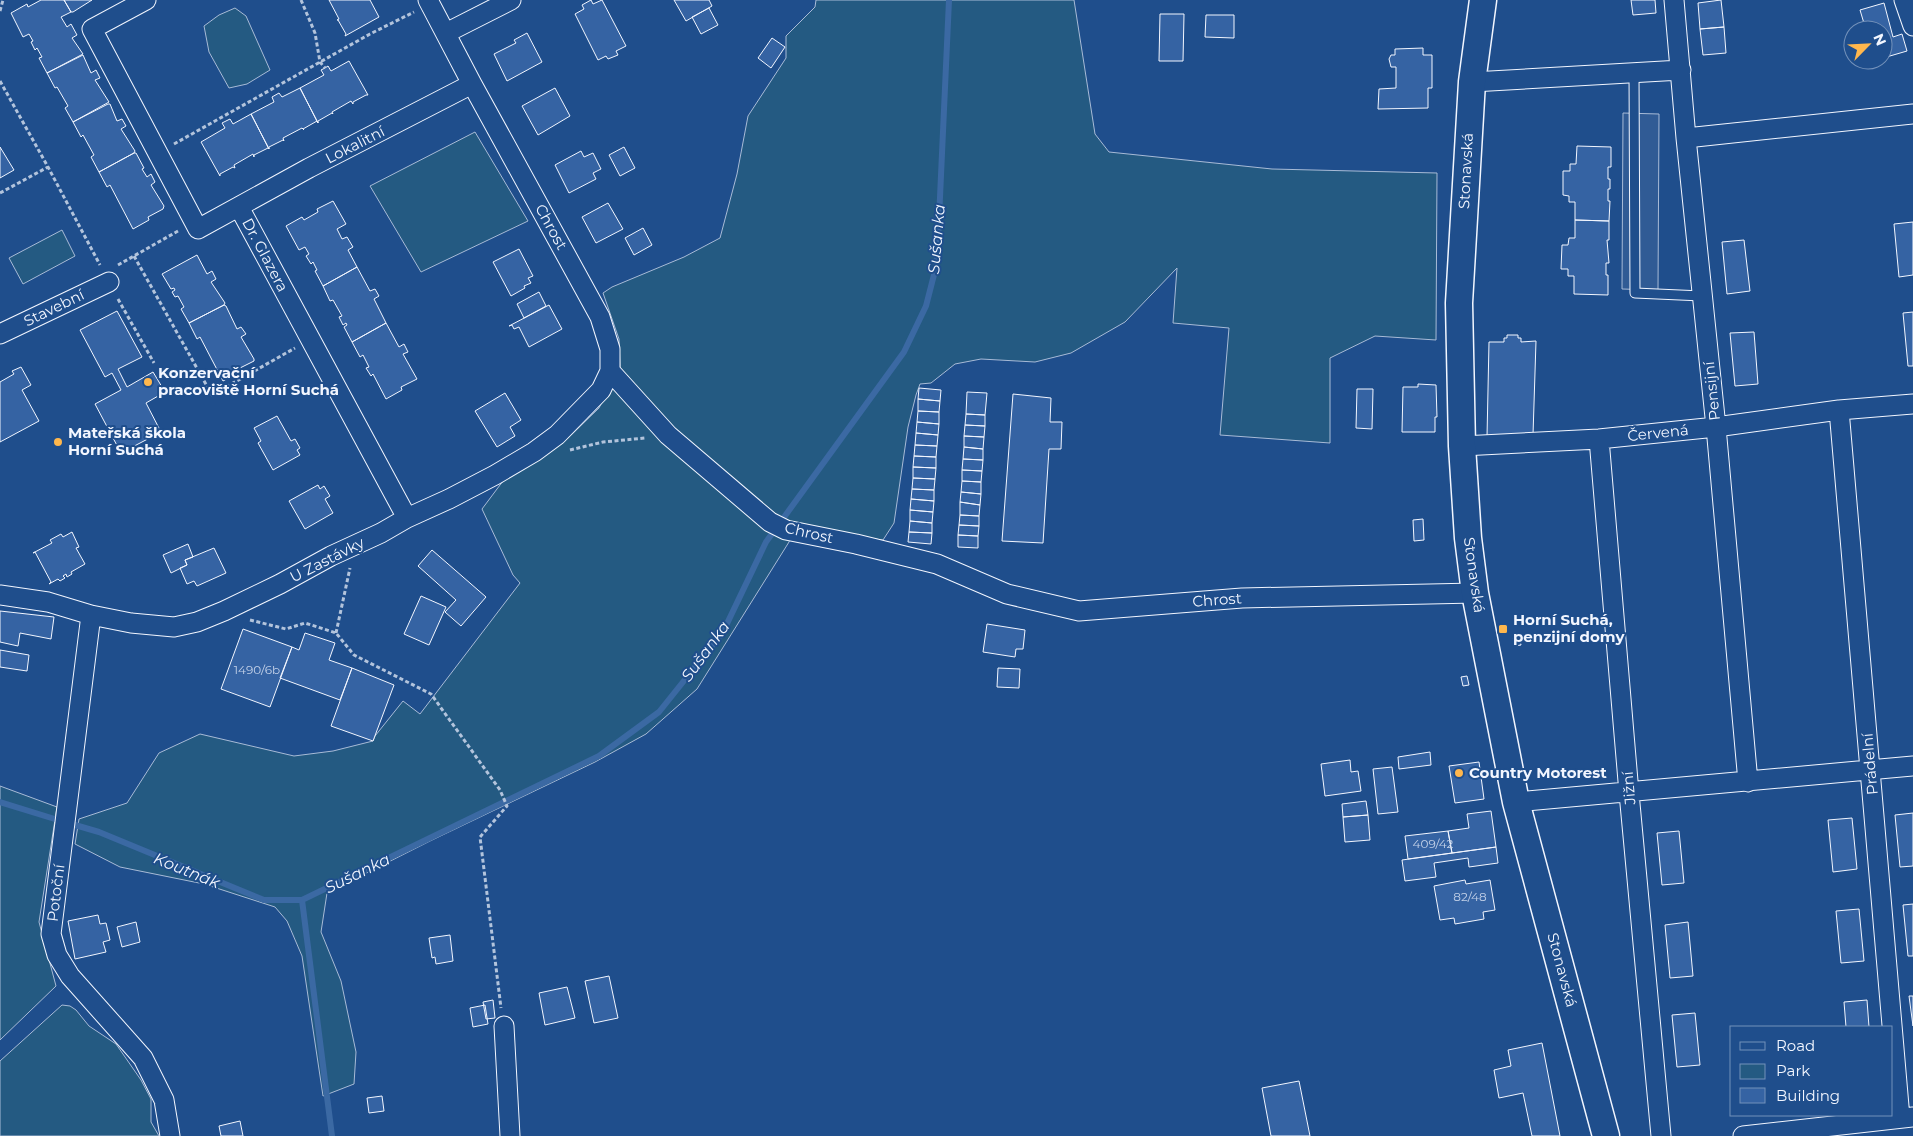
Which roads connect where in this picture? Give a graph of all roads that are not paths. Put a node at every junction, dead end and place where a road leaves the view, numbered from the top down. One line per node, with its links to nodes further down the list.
1 (146, 0): 15 (street, Dr. Glazera)
2 (511, 0): 8 (street)
3 (1483, 0): 11 (main road, Stonavská)
4 (1674, 0): 9 (street, Pensijní)
5 (1904, 0): 7 (street)
6 (429, 2): 8 (street, Chrost)
7 (1913, 26)
8 (446, 33): 12 (street, Chrost)
9 (1681, 70): 10 (street); 14 (street, Pensijní)
10 (1634, 73): 11 (street); 17 (lane)
11 (1472, 82): 24 (main road, Stonavská)
12 (472, 84): 15 (street, Lokalitní); 19 (street, Chrost)
13 (1913, 114): 14 (street)
14 (1686, 138): 17 (street, Pensijní)
15 (239, 207): 25 (street, Dr. Glazera)
16 (106, 277): 18 (street, Stavební)
17 (1702, 296): 22 (street, Pensijní)
18 (0, 334)
19 (610, 371): 25 (street, U Zastávky); 26 (street, Chrost)
20 (1913, 404): 21 (street, Červená)
21 (1839, 410): 22 (street, Červená); 30 (street, Prádelní)
22 (1716, 427): 23 (street, Červená); 31 (street, Pensijní)
23 (1599, 439): 24 (street, Červená); 32 (street, Jižní)
24 (1462, 446): 26 (main road, Stonavská)
25 (406, 518): 28 (street, U Zastávky)
26 (1475, 593): 33 (main road, Stonavská)
27 (0, 595): 28 (street, U Zastávky)
28 (91, 614): 36 (street, Potoční)
29 (1913, 766): 30 (street)
30 (1870, 769): 31 (street); 35 (street, Prádelní)
31 (1748, 782): 32 (street)
32 (1629, 793): 33 (street); 39 (street, Jižní)
33 (1516, 802): 38 (main road, Stonavská)
34 (504, 1026): 37 (street)
35 (1906, 1118): 40 (street)
36 (170, 1136)
37 (510, 1136)
38 (1606, 1136)
39 (1661, 1136)
40 (1743, 1136)

